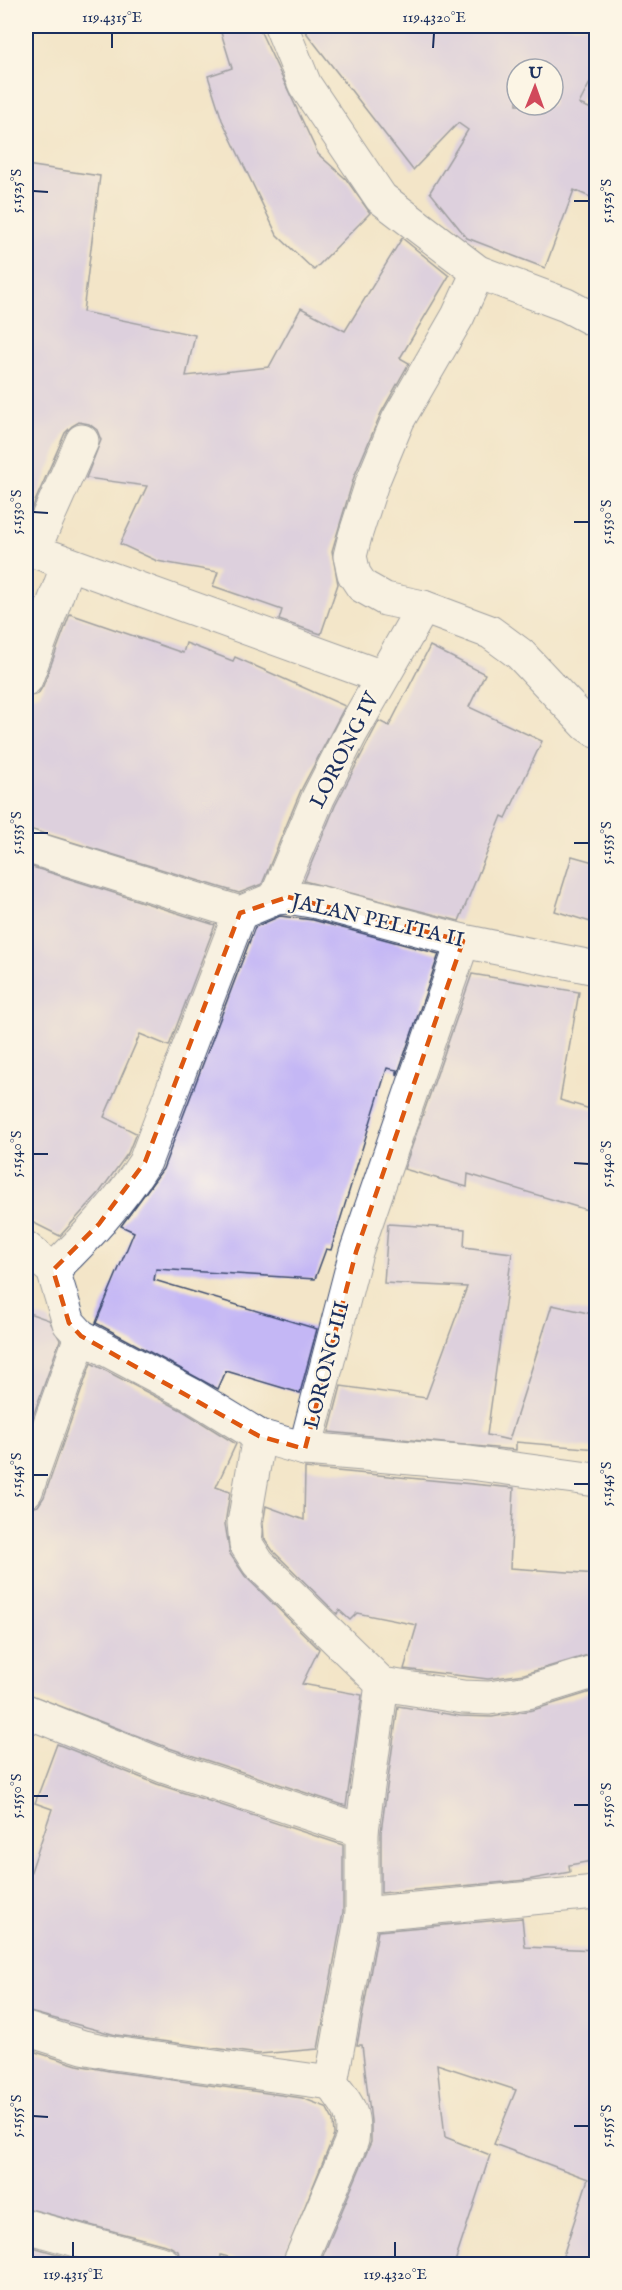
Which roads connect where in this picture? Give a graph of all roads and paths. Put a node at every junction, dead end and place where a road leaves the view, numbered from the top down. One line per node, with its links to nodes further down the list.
1 (281, 26): 2 (street)
2 (478, 272): 3 (street); 7 (street)
3 (597, 321)
4 (82, 441): 5 (street)
5 (29, 550): 6 (street)
6 (69, 564): 8 (street); 9 (street)
7 (423, 607): 8 (street, LORONG IV); 10 (street)
8 (382, 678): 12 (street, LORONG IV)
9 (26, 679)
10 (597, 731)
11 (26, 846): 13 (street)
12 (276, 898): 13 (street, JALAN PELITA II); 14 (street, JALAN PELITA II)
13 (240, 913): 17 (street)
14 (463, 941): 15 (street, JALAN PELITA II); 20 (street, LORONG III)
15 (597, 968)
16 (26, 1248): 17 (street)
17 (53, 1270): 18 (street, LORONG III)
18 (81, 1336): 19 (street, LORONG III); 22 (street)
19 (259, 1436): 20 (street, LORONG III); 24 (street)
20 (305, 1449): 21 (street)
21 (597, 1480)
22 (26, 1491)
23 (597, 1671): 24 (street)
24 (382, 1684): 26 (street)
25 (26, 1711): 26 (street)
26 (362, 1831): 28 (street)
27 (588, 1899): 28 (street)
28 (362, 1914): 30 (street)
29 (26, 2029): 30 (street)
30 (331, 2083): 33 (street)
31 (26, 2226): 32 (street)
32 (164, 2265)
33 (299, 2265)

